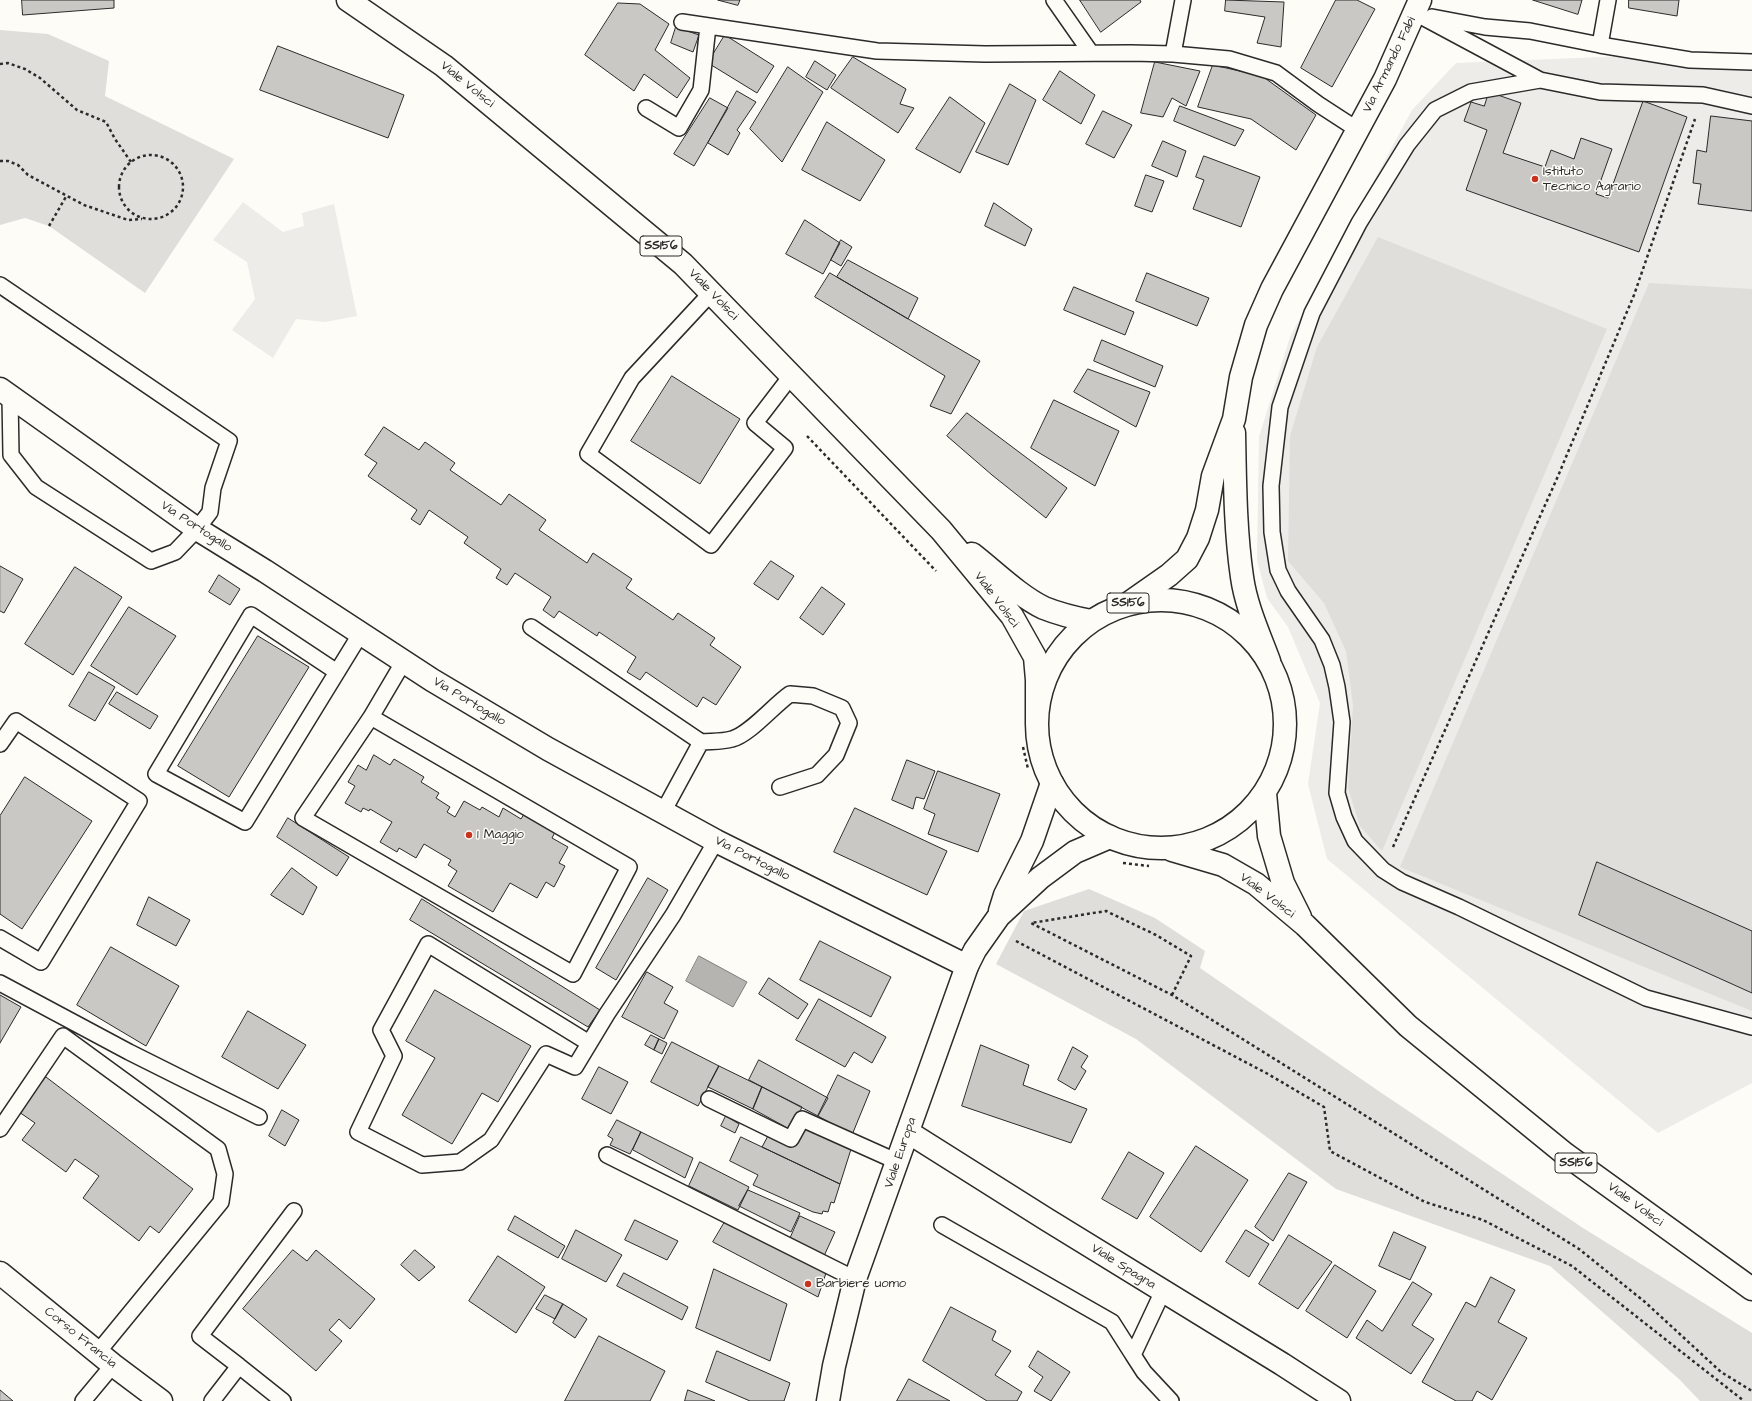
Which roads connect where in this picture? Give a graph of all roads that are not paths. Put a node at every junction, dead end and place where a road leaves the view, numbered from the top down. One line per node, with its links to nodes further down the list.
1 (348, 0): 17 (street, Viale Volsci / SS156)
2 (1054, 0): 9 (lane)
3 (1183, 0): 10 (lane)
4 (1608, 0): 8 (lane)
5 (1418, 7): 8 (lane); 12 (lane); 15 (street, Via Armando Fabi)
6 (682, 22): 7 (lane)
7 (708, 26): 9 (lane); 14 (lane)
8 (1600, 45): 11 (lane)
9 (1091, 53): 10 (lane)
10 (1173, 54): 15 (lane)
11 (1752, 62)
12 (1540, 80): 13 (lane); 46 (lane)
13 (1752, 106)
14 (646, 108)
15 (1358, 130): 20 (street, Via Armando Fabi)
16 (0, 285): 21 (lane)
17 (711, 293): 18 (street, Viale Volsci / SS156); 18 (lane)
18 (791, 376): 22 (street, Viale Volsci / SS156)
19 (5, 393): 21 (street, Via Portogallo); 21 (lane)
20 (1234, 419): 23 (street); 28 (street)
21 (197, 530): 26 (street, Via Portogallo)
22 (942, 530): 24 (street, Viale Volsci / SS156); 31 (street, Viale Volsci / SS156)
23 (1129, 603): 24 (street, Viale Volsci / SS156); 28 (street, Viale Volsci / SS156)
24 (1091, 621): 31 (street, Viale Volsci / SS156)
25 (531, 627): 32 (lane)
26 (361, 633): 27 (street, Via Portogallo); 29 (lane)
27 (404, 661): 30 (lane); 37 (street, Via Portogallo)
28 (1269, 661): 36 (street, Viale Volsci / SS156)
29 (337, 672): 29 (lane)
30 (371, 717): 30 (lane)
31 (1037, 724): 34 (street, Viale Volsci / SS156)
32 (701, 742): 35 (lane); 37 (lane)
33 (0, 744): 43 (lane)
34 (1052, 783): 38 (street, Viale Volsci / SS156); 41 (street)
35 (780, 787)
36 (1265, 793): 40 (street, Viale Volsci / SS156); 42 (street, Viale Volsci / SS156)
37 (662, 812): 39 (street, Via Portogallo)
38 (1110, 837): 40 (street, Viale Volsci / SS156); 41 (street)
39 (716, 841): 44 (street, Via Portogallo); 47 (lane)
40 (1165, 848): 42 (street, Viale Volsci / SS156)
41 (994, 921): 44 (street, Viale Europa)
42 (1305, 925): 58 (street, Viale Volsci / SS156)
43 (0, 938)
44 (967, 966): 51 (street, Viale Europa)
45 (0, 983): 49 (lane)
46 (1752, 1027)
47 (589, 1043): 47 (lane)
48 (709, 1099): 53 (lane)
49 (259, 1118)
50 (0, 1129): 61 (lane)
51 (908, 1132): 53 (street, Viale Europa); 59 (street, Viale Spagna)
52 (607, 1155): 57 (lane)
53 (898, 1162): 57 (street, Viale Europa)
54 (294, 1211): 62 (lane)
55 (942, 1224): 60 (lane)
56 (0, 1273): 61 (street, Corso Francia)
57 (855, 1279): 67 (street, Viale Europa)
58 (1752, 1289)
59 (1163, 1291): 60 (lane); 69 (street, Viale Spagna)
60 (1132, 1354): 68 (lane)
61 (105, 1358): 63 (lane); 64 (street, Corso Francia)
62 (239, 1366): 65 (lane); 66 (lane)
63 (83, 1401)
64 (161, 1401)
65 (212, 1401)
66 (283, 1401)
67 (828, 1401)
68 (1171, 1401)
69 (1339, 1401)

